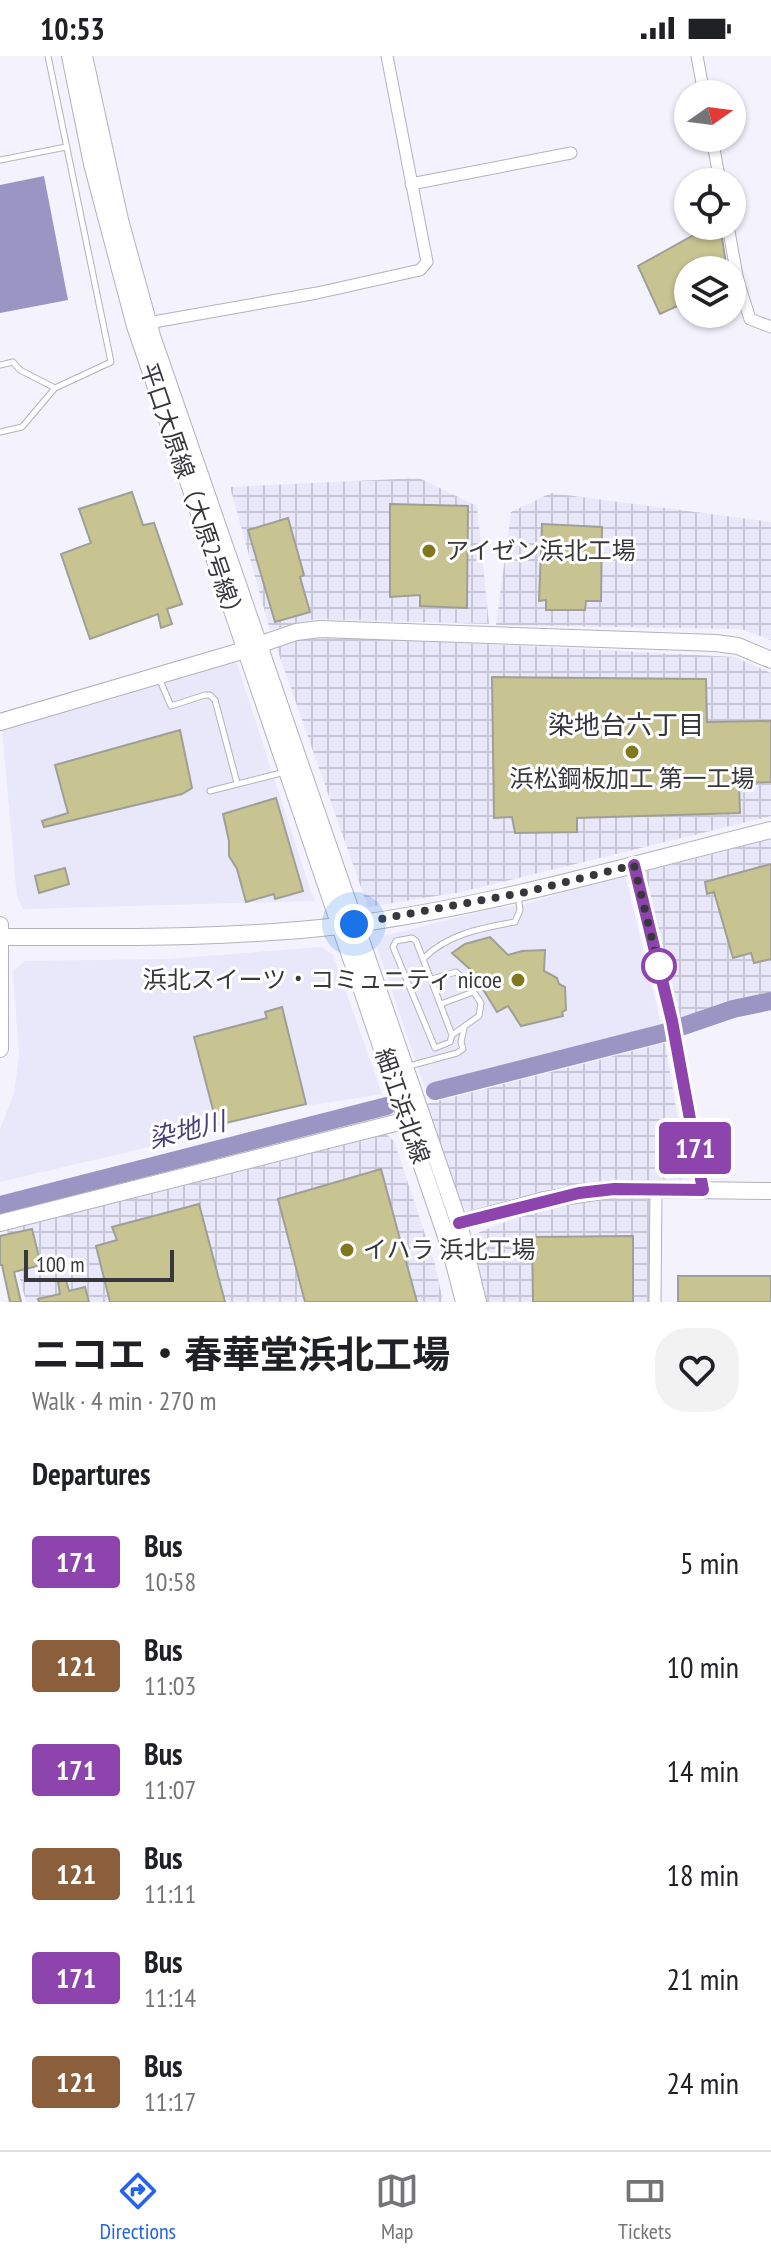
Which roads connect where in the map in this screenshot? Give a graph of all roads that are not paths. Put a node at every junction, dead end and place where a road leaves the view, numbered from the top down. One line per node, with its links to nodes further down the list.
1 (48, 56): 7 (lane)
2 (70, 56): 17 (street, 平口大原線（大原2号線）)
3 (84, 56): 12 (street, 平口大原線（大原2号線）)
4 (387, 56): 10 (street)
5 (697, 56): 6 (street)
6 (701, 80)
7 (66, 147): 9 (lane); 15 (lane)
8 (571, 153): 10 (street)
9 (0, 160)
10 (411, 184): 12 (street)
11 (731, 240): 13 (street)
12 (148, 323): 17 (street, 平口大原線（大原2号線）)
13 (771, 327)
14 (0, 365): 15 (lane)
15 (55, 388): 16 (lane)
16 (0, 432)
17 (251, 647): 18 (street); 19 (street); 21 (street, 平口大原線（大原2号線）); 28 (street, 平口大原線（大原2号線）)
18 (771, 660)
19 (159, 677): 20 (street); 22 (lane)
20 (0, 722)
21 (286, 771): 22 (lane); 28 (street, 平口大原線（大原2号線）)
22 (237, 783): 23 (lane)
23 (210, 791)
24 (771, 830): 25 (street)
25 (634, 865): 26 (street); 40 (street)
26 (518, 894): 28 (street); 30 (lane)
27 (0, 925): 29 (street)
28 (347, 925): 29 (street); 37 (street, 細江浜北線); 38 (street, 細江浜北線)
29 (0, 937): 36 (street)
30 (423, 959): 31 (lane); 35 (lane)
31 (432, 979): 32 (lane); 33 (lane)
32 (473, 992): 33 (lane); 34 (lane)
33 (441, 1004): 35 (lane)
34 (464, 1027): 35 (lane); 37 (lane)
35 (452, 1035)
36 (0, 1049)
37 (404, 1068): 38 (street, 細江浜北線)
38 (408, 1104): 42 (street); 43 (street, 細江浜北線); 44 (street, 細江浜北線)
39 (656, 1189): 40 (street); 43 (street); 46 (street)
40 (703, 1190): 41 (street)
41 (771, 1191)
42 (0, 1223)
43 (459, 1223): 45 (street, 細江浜北線)
44 (464, 1302)
45 (478, 1302)
46 (655, 1302)

